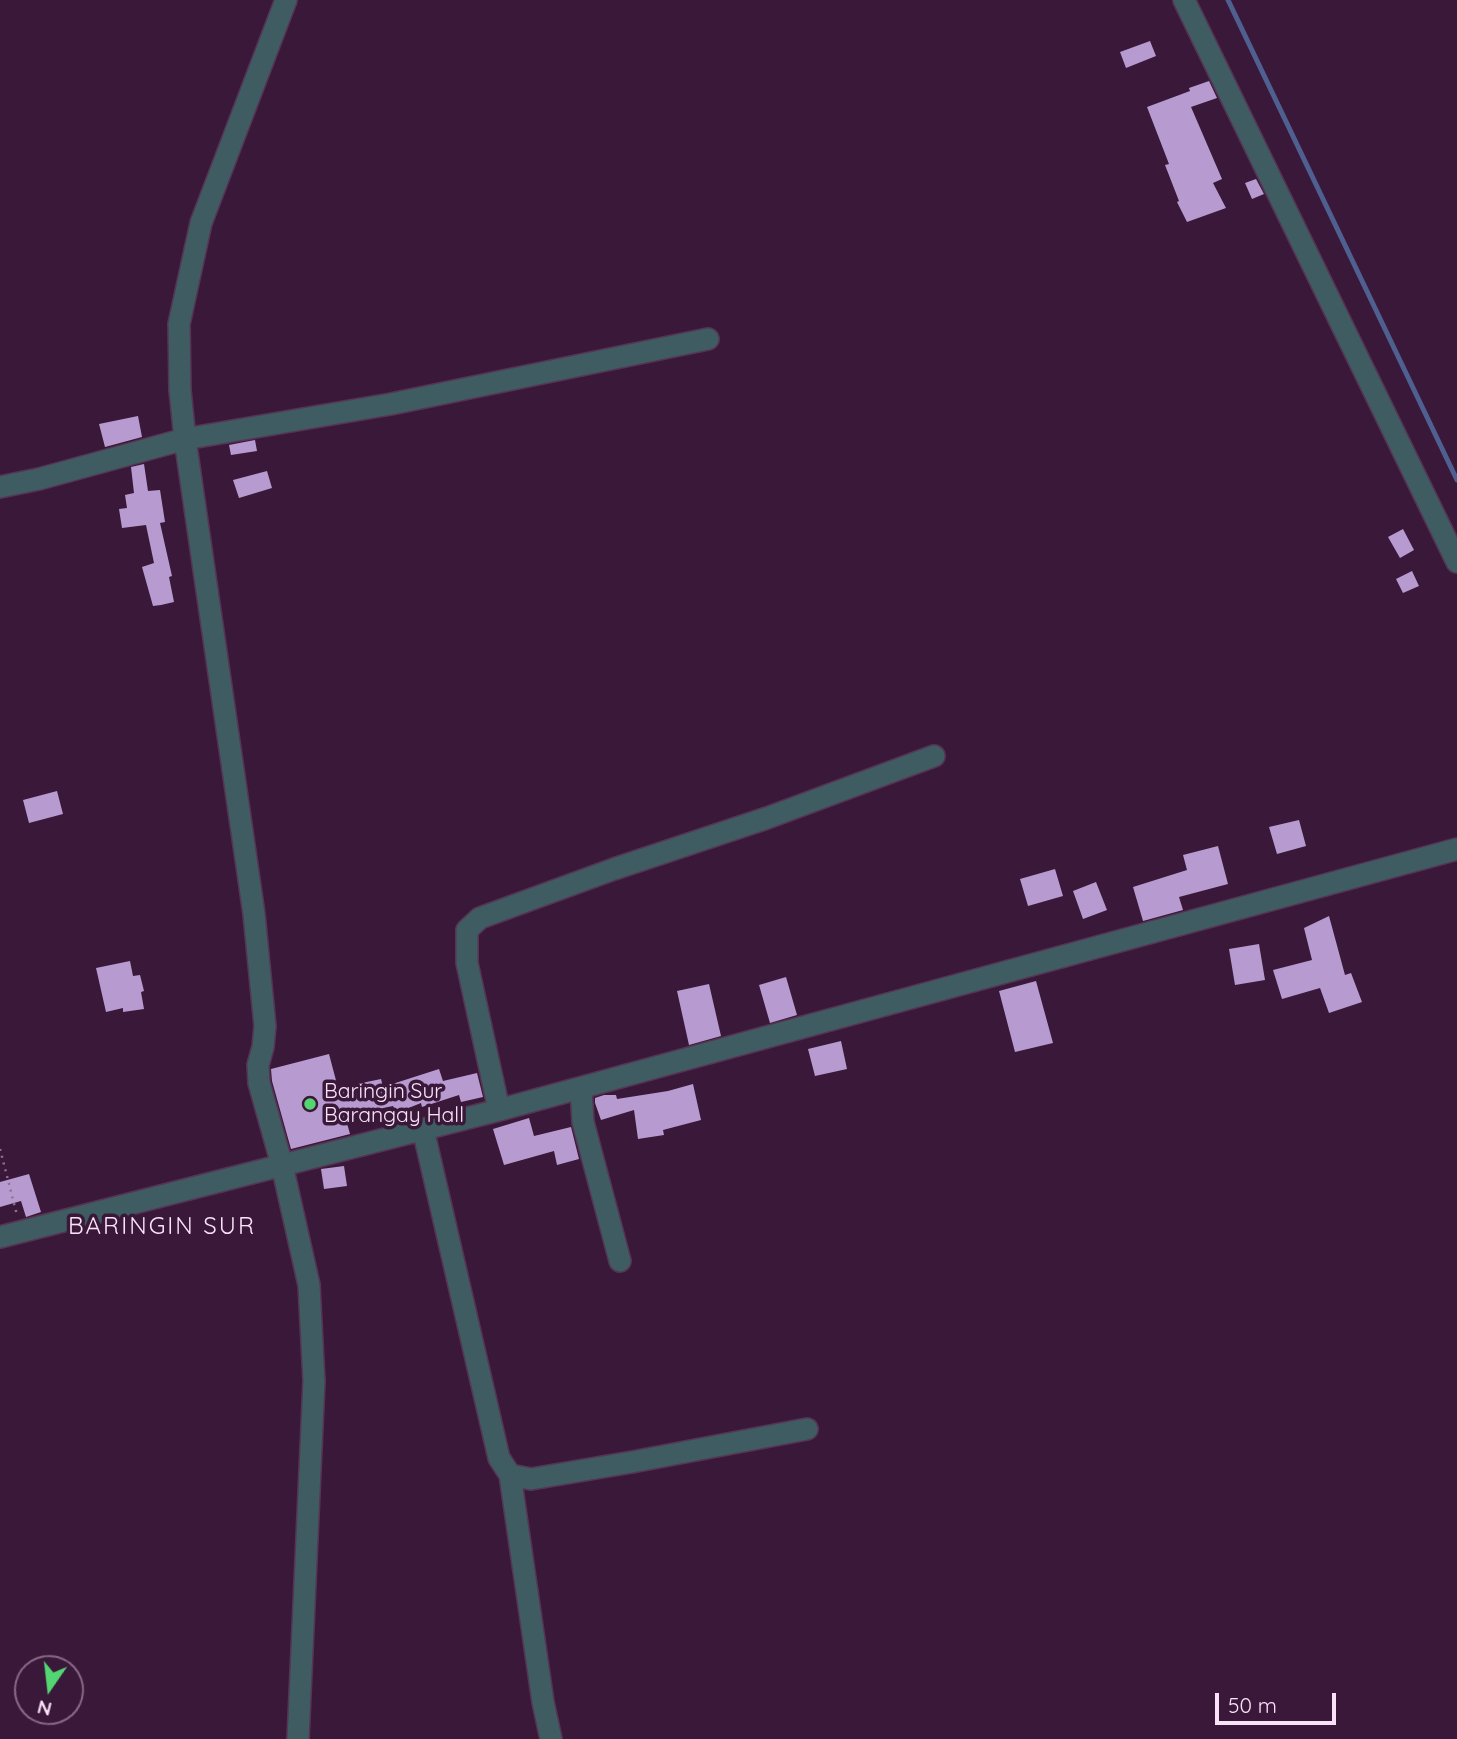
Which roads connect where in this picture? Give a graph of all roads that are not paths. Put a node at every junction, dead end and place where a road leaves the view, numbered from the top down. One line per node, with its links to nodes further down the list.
1 (285, 0): 4 (street)
2 (1184, 0): 6 (street)
3 (708, 339): 4 (street)
4 (185, 439): 5 (street); 12 (street)
5 (0, 486)
6 (1457, 562)
7 (934, 756): 10 (street)
8 (1457, 849): 9 (street)
9 (581, 1088): 10 (street); 14 (street)
10 (499, 1111): 11 (street)
11 (423, 1129): 12 (street); 16 (street)
12 (282, 1165): 13 (street); 17 (street)
13 (10, 1235)
14 (620, 1261)
15 (807, 1429): 16 (street)
16 (510, 1475): 18 (street)
17 (298, 1739)
18 (551, 1739)

